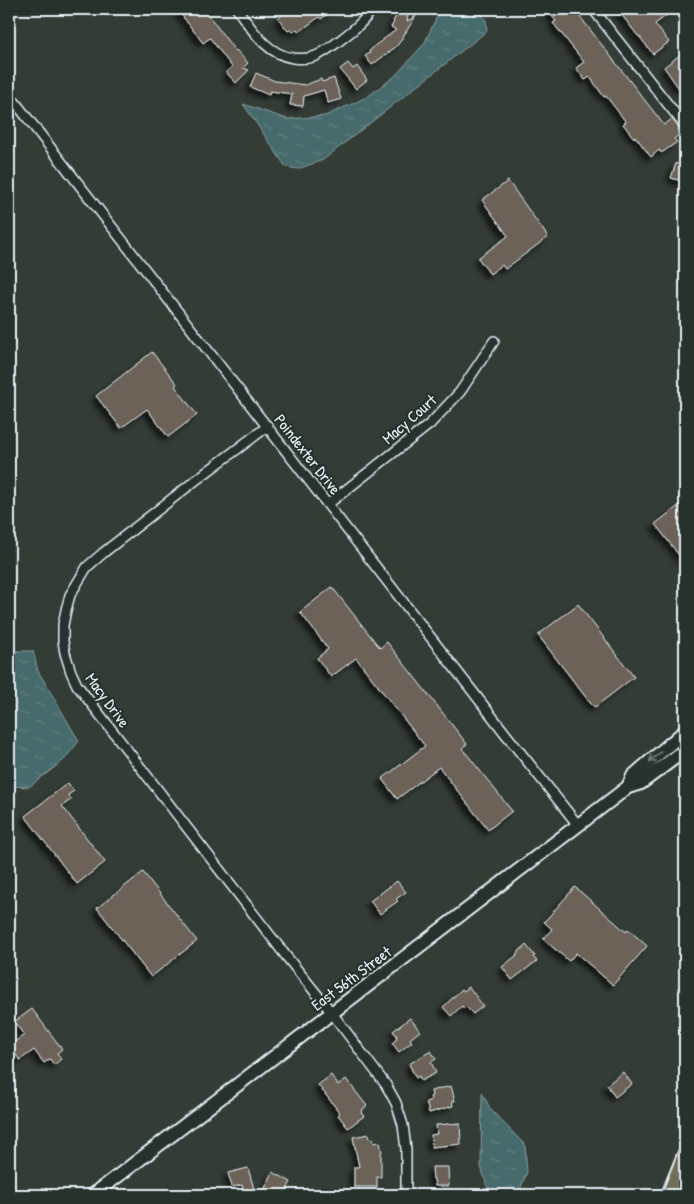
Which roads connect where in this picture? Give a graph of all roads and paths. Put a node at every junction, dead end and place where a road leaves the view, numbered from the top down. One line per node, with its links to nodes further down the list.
1 (237, 9): 2 (street)
2 (372, 9)
3 (593, 9): 5 (street)
4 (15, 102): 7 (street, Poindexter Drive)
5 (685, 126)
6 (494, 342): 8 (street, Macy Court)
7 (268, 426): 8 (street, Poindexter Drive); 13 (street, Macy Drive)
8 (328, 504): 12 (street, Poindexter Drive)
9 (685, 731): 11 (main road, East 56th Street, one-way to 11)
10 (685, 750): 11 (main road, East 56th Street)
11 (628, 787): 12 (main road, East 56th Street)
12 (578, 824): 13 (main road, East 56th Street)
13 (332, 1013): 15 (main road, East 56th Street); 16 (street, Macy Drive)
14 (685, 1155): 17 (main road)
15 (93, 1195)
16 (406, 1195)
17 (670, 1195)

